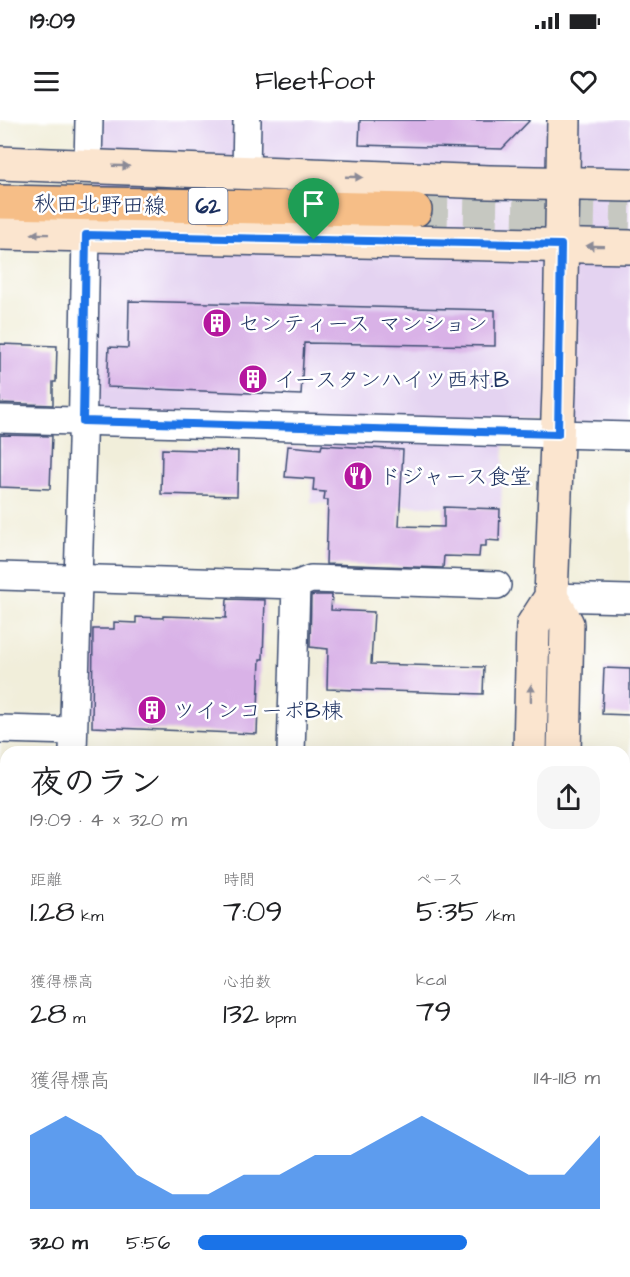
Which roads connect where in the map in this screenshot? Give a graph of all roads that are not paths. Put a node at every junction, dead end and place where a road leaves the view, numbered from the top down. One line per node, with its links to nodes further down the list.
1 (88, 120): 5 (street)
2 (247, 120): 6 (street)
3 (564, 120): 7 (street)
4 (0, 163): 5 (street)
5 (88, 165): 6 (street, one-way to 6)
6 (246, 171): 7 (street, one-way to 7)
7 (563, 184): 8 (street); 13 (street)
8 (630, 185)
9 (0, 202): 10 (highway, 秋田北野田線 / 62)
10 (415, 210)
11 (0, 233): 12 (street, one-way to 11)
12 (86, 235): 13 (street); 16 (street)
13 (561, 245): 14 (street, one-way to 13); 17 (street)
14 (630, 247)
15 (0, 419): 16 (street)
16 (83, 421): 17 (street); 20 (street)
17 (558, 434): 18 (street); 23 (street)
18 (630, 436)
19 (0, 576): 20 (street)
20 (78, 578): 21 (street); 26 (street)
21 (296, 585): 22 (street); 27 (street)
22 (497, 585)
23 (551, 597): 24 (street); 28 (street, one-way to 23); 29 (street)
24 (630, 599)
25 (0, 729): 26 (street)
26 (73, 741)
27 (291, 746)
28 (530, 746)
29 (564, 746)

